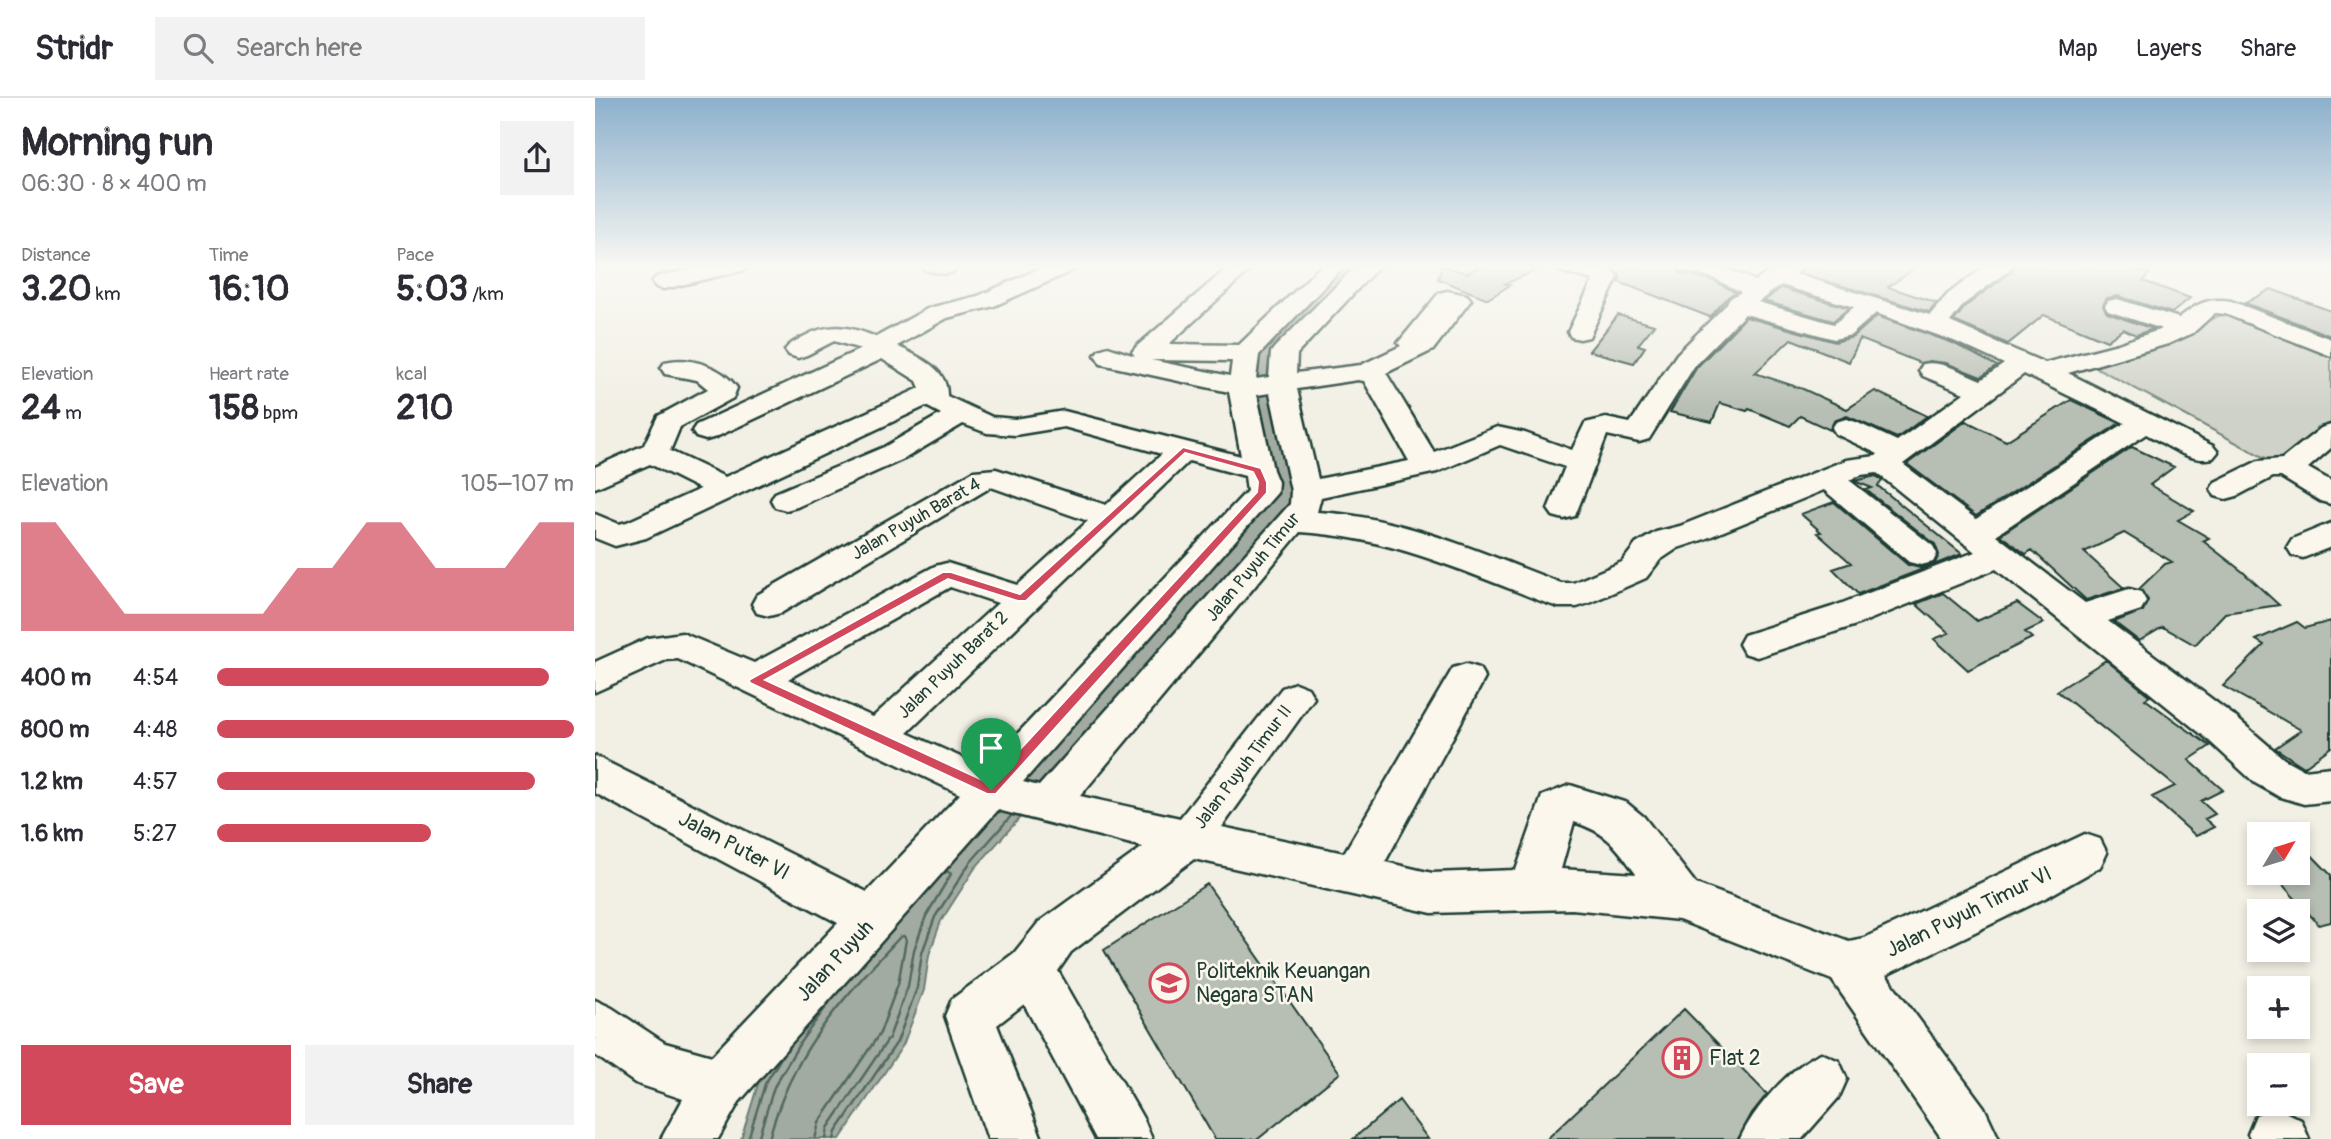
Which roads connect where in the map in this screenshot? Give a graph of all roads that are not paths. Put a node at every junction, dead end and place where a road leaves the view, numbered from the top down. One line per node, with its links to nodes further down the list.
1 (937, 314): 17 (street)
2 (1189, 314): 21 (street)
3 (1285, 314): 22 (street)
4 (1322, 314): 27 (street, Jalan Puyuh Timur)
5 (1589, 314): 16 (street)
6 (1732, 314): 39 (street)
7 (1788, 314): 8 (street)
8 (1861, 314)
9 (1903, 314): 14 (street)
10 (1944, 314): 14 (street)
11 (2142, 314): 15 (street)
12 (2198, 314): 15 (street)
13 (2242, 314): 19 (street)
14 (1936, 324): 24 (street)
15 (2182, 327): 24 (street)
16 (1580, 332)
17 (879, 348): 20 (street); 29 (street); 34 (street)
18 (1415, 348): 25 (street)
19 (2331, 348)
20 (798, 350)
21 (1145, 352): 22 (street); 28 (street)
22 (1246, 353): 28 (street)
23 (674, 368): 38 (street)
24 (2033, 368): 30 (street); 32 (street)
25 (1366, 372): 27 (street); 40 (street)
26 (1934, 379): 30 (street)
27 (1279, 384): 28 (street); 48 (street, Jalan Puyuh Timur)
28 (1245, 387): 42 (street)
29 (934, 392): 31 (street); 46 (street)
30 (1976, 396): 43 (street)
31 (961, 414): 36 (street); 46 (street)
32 (2145, 422): 37 (street); 54 (street)
33 (1846, 428): 43 (street)
34 (706, 431)
35 (2331, 434): 41 (street)
36 (1183, 450): 42 (street); 51 (street, Jalan Puyuh Barat 2)
37 (2203, 452)
38 (651, 453): 44 (street); 46 (street)
39 (1581, 463): 40 (street); 50 (street)
40 (1427, 466): 48 (street)
41 (2290, 468): 47 (street); 49 (street)
42 (1258, 470): 68 (street, Jalan Puyuh)
43 (1895, 476): 45 (street); 54 (street)
44 (595, 479)
45 (1829, 479): 52 (street); 55 (street)
46 (736, 482): 53 (street)
47 (2226, 489)
48 (1306, 491): 52 (street, Jalan Puyuh Timur)
49 (2331, 494)
50 (1564, 509)
51 (1110, 517): 56 (street, Jalan Puyuh Barat 2); 58 (street, Jalan Puyuh Barat 4)
52 (1293, 521): 69 (street, Jalan Puyuh Timur)
53 (595, 524)
54 (1988, 545): 59 (street); 60 (street)
55 (1921, 554)
56 (1022, 599): 63 (street); 65 (street, Jalan Puyuh Barat 2)
57 (2129, 600): 59 (street)
58 (769, 604)
59 (2080, 617): 67 (street)
60 (1757, 645)
61 (595, 678): 63 (street)
62 (1466, 678): 72 (street)
63 (755, 680): 65 (street)
64 (1295, 698): 70 (street, Jalan Puyuh Timur II)
65 (877, 737): 68 (street)
66 (595, 773): 75 (street, Jalan Puter VI)
67 (2331, 785)
68 (993, 791): 69 (street); 75 (street, Jalan Puyuh)
69 (1043, 805): 70 (street)
70 (1190, 837): 72 (street); 77 (street, Jalan Puyuh Timur II)
71 (2085, 853): 76 (street, Jalan Puyuh Timur VI)
72 (1355, 875): 73 (street)
73 (1532, 891): 74 (street); 74 (street)
74 (1680, 899): 76 (street)
75 (871, 922): 80 (street, Jalan Puyuh)
76 (1849, 964): 85 (street)
77 (1031, 969): 82 (street, Jalan Puyuh Timur II); 83 (street)
78 (595, 1025): 80 (street)
79 (1821, 1079): 84 (street)
80 (721, 1084): 81 (street, Jalan Puyuh)
81 (688, 1139)
82 (1015, 1139)
83 (1125, 1139)
84 (1767, 1139)
85 (1972, 1139)

